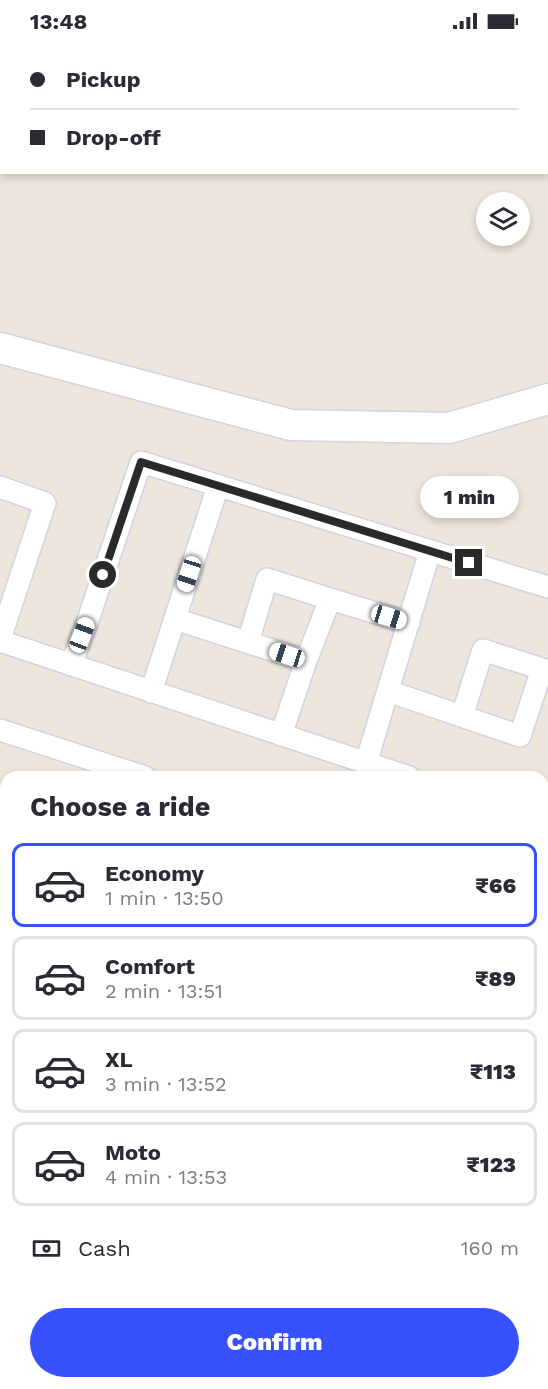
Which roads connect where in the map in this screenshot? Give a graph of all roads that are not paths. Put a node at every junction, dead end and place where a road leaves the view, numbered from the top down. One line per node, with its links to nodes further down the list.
1 (0, 348): 2 (main road)
2 (548, 399)
3 (218, 486): 5 (street); 9 (street); 14 (street)
4 (0, 487): 8 (street)
5 (430, 551): 6 (street); 10 (street)
6 (548, 587)
7 (330, 599): 10 (street); 12 (street); 13 (street)
8 (5, 605): 11 (street)
9 (175, 619): 12 (street); 17 (street)
10 (409, 623): 16 (street)
11 (0, 640): 14 (street)
12 (248, 642): 13 (street)
13 (306, 661): 20 (street)
14 (71, 665): 17 (street)
15 (545, 671): 18 (street); 18 (street)
16 (388, 691): 18 (street); 21 (street)
17 (151, 692): 20 (street)
18 (462, 716)
19 (0, 730): 22 (street)
20 (281, 735): 21 (street)
21 (366, 763): 23 (street)
22 (126, 771)
23 (391, 771)

